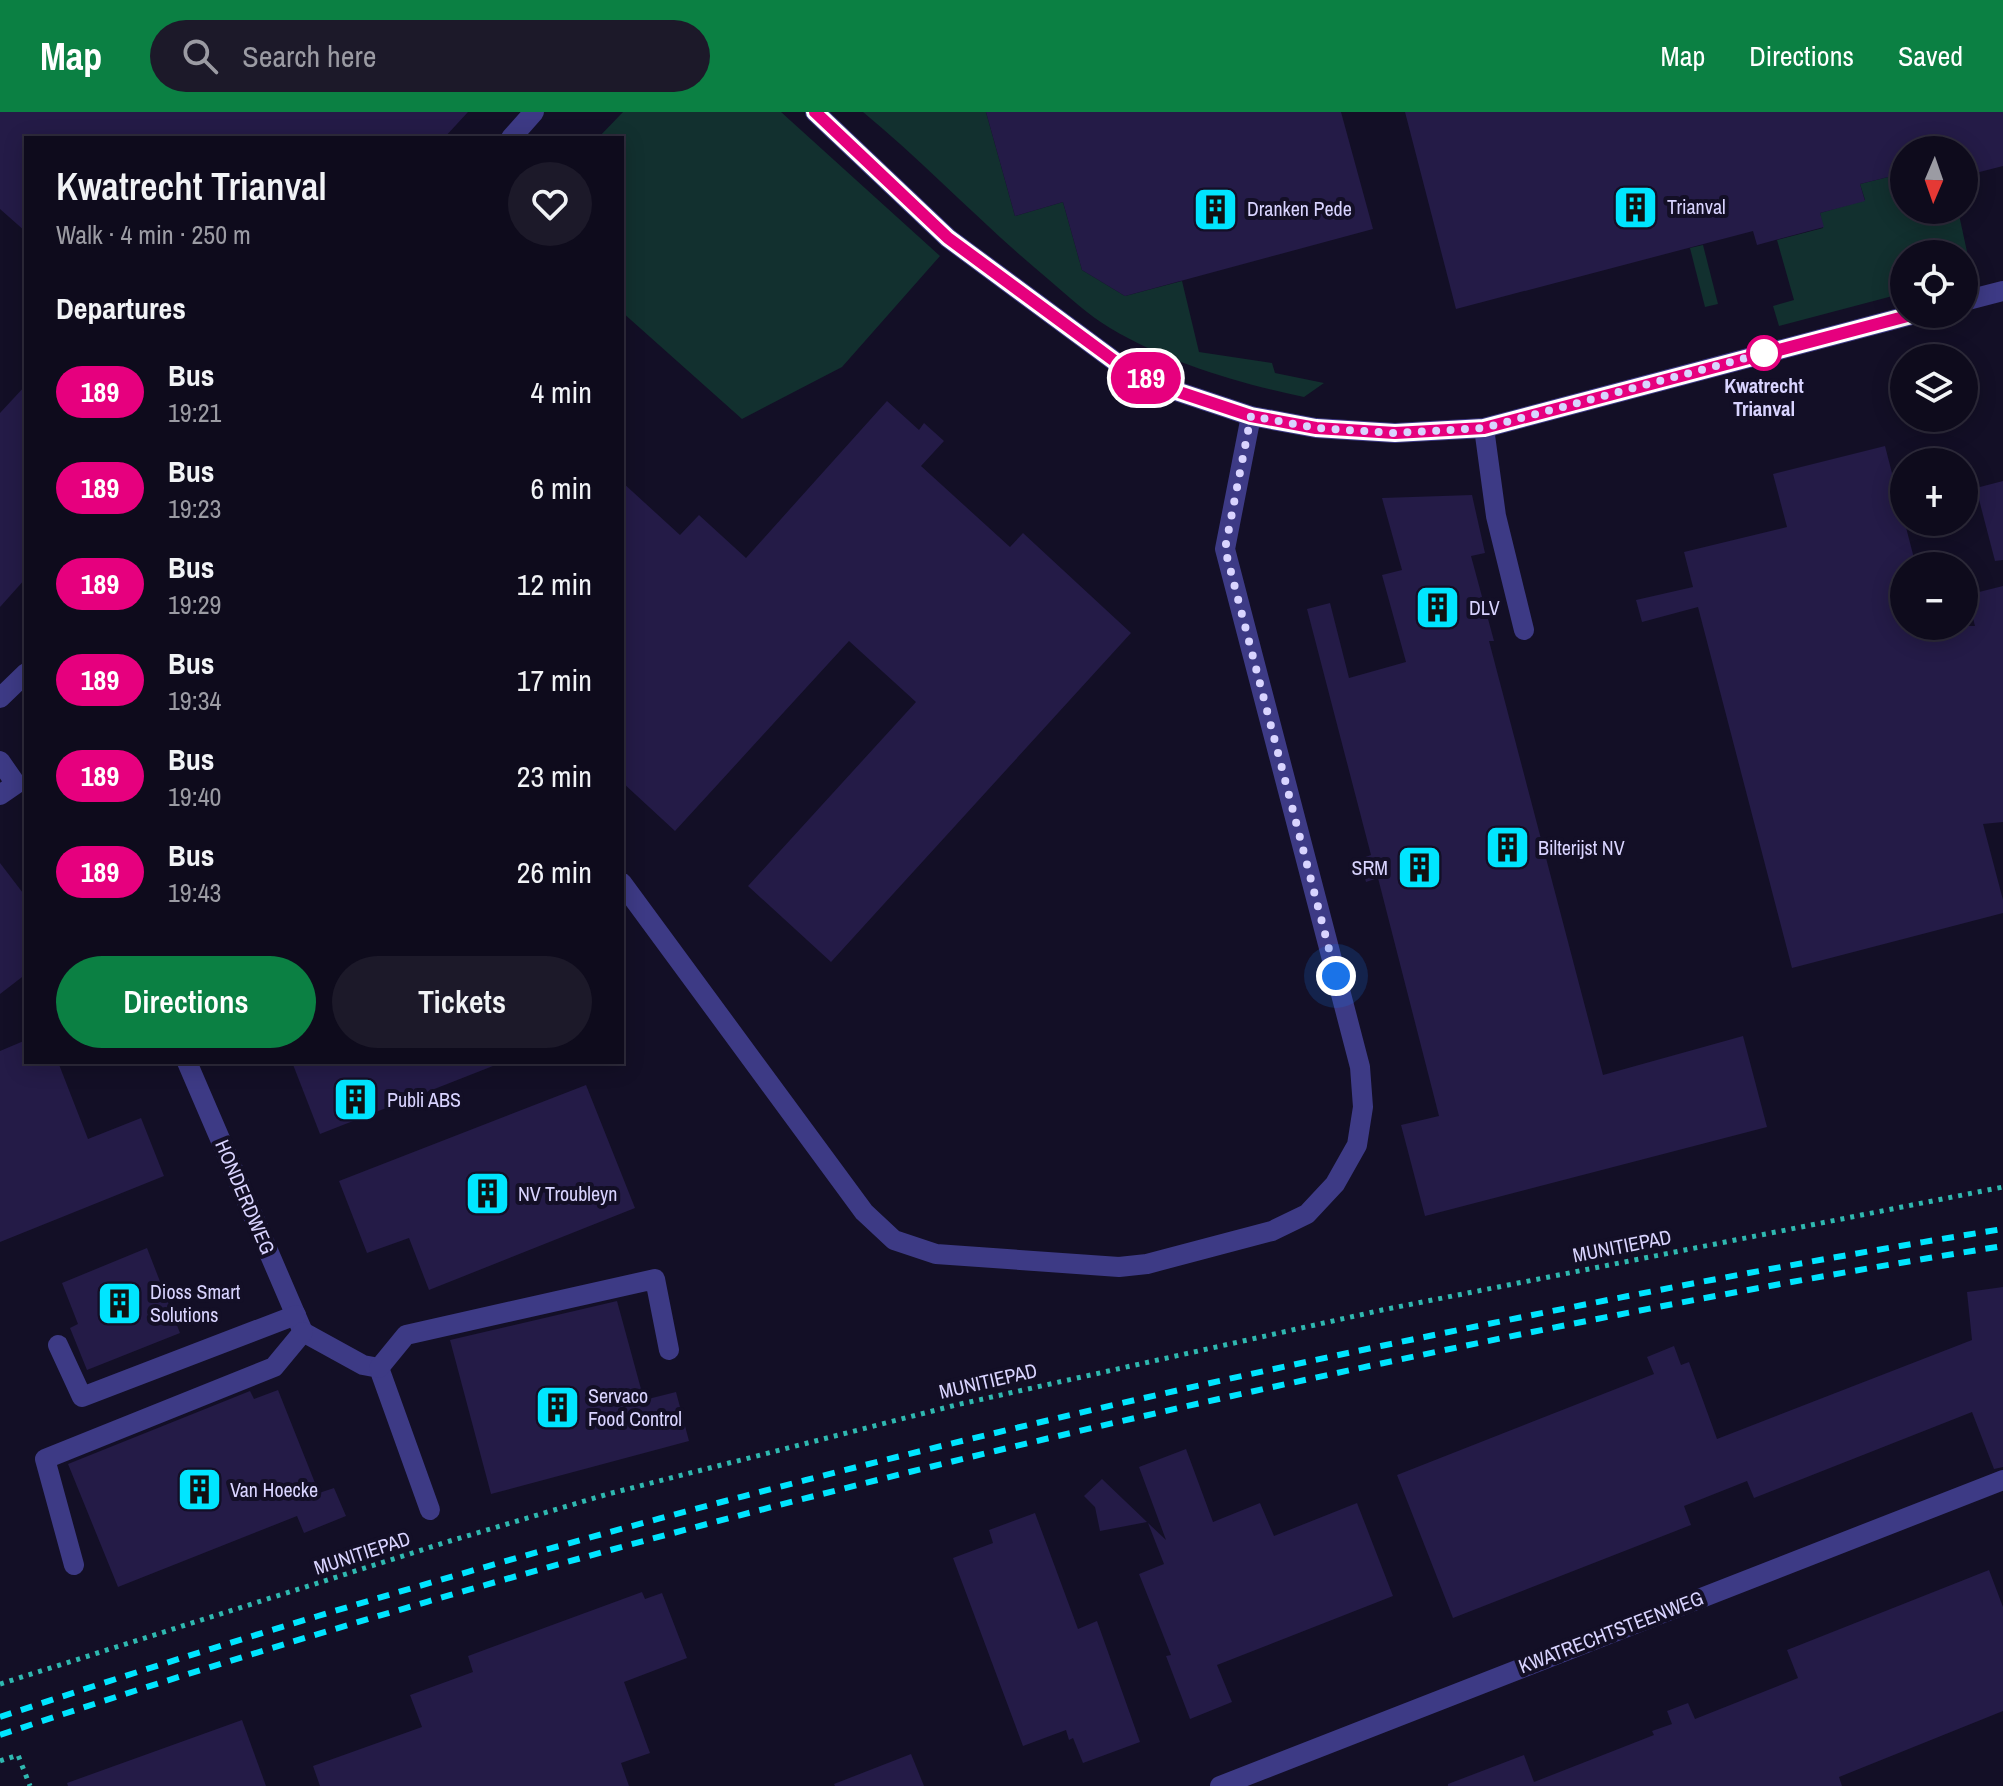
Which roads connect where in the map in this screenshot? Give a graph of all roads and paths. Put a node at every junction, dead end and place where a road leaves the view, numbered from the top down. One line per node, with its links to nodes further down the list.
1 (534, 112): 3 (street)
2 (815, 112): 7 (street)
3 (513, 136)
4 (2003, 291): 5 (street)
5 (1978, 297)
6 (1890, 321): 8 (street)
7 (1251, 416): 8 (street); 14 (street)
8 (1484, 428): 9 (street)
9 (1524, 630)
10 (24, 675): 11 (street)
11 (0, 698)
12 (0, 761): 13 (street)
13 (14, 791)
14 (624, 886)
15 (188, 1064): 17 (street, HONDERDWEG)
16 (2003, 1187): 24 (path, MUNITIEPAD)
17 (299, 1324): 18 (street); 20 (street); 23 (street)
18 (58, 1345)
19 (669, 1350): 20 (street)
20 (379, 1368): 22 (street)
21 (2003, 1480): 27 (street, KWATRECHTSTEENWEG)
22 (430, 1510)
23 (74, 1565)
24 (0, 1684)
25 (0, 1761): 26 (path)
26 (30, 1786)
27 (1220, 1786)

